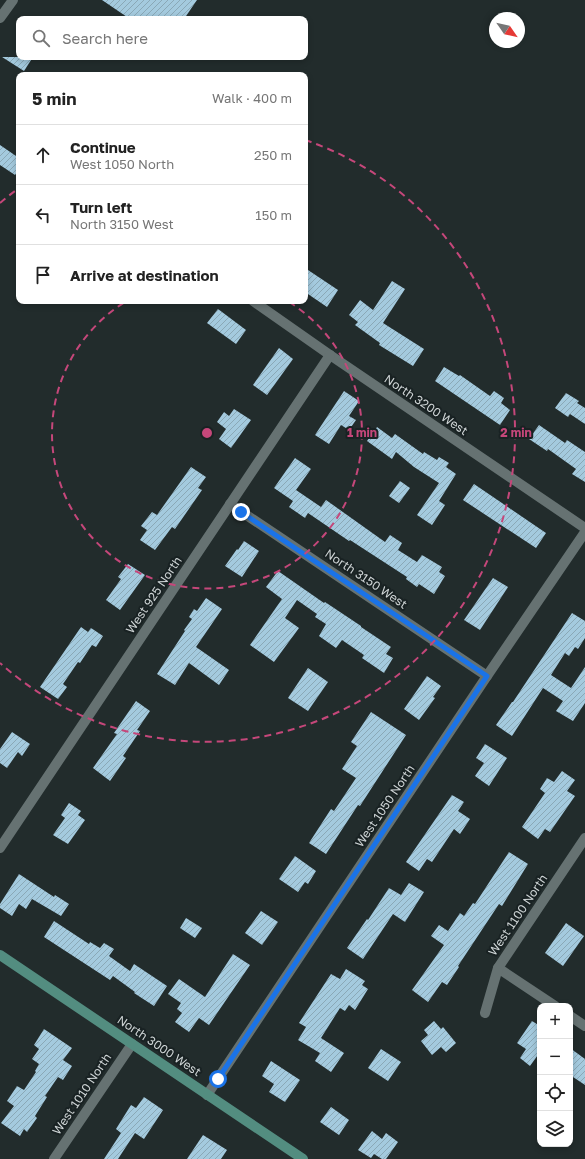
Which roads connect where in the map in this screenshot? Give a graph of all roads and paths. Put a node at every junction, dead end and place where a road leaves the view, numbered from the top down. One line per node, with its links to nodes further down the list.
1 (13, 0): 2 (street)
2 (0, 18)
3 (257, 304): 4 (street, North 3200 West)
4 (330, 355): 5 (street, West 925 North); 6 (street, North 3200 West)
5 (230, 504): 8 (street, North 3150 West); 10 (street, West 925 North)
6 (585, 528)
7 (585, 532): 8 (street, West 1050 North)
8 (487, 676): 18 (street, West 1050 North)
9 (585, 838): 12 (street, West 1100 North)
10 (0, 848)
11 (0, 955): 17 (main road, North 3000 West)
12 (498, 968): 13 (street); 14 (street, West 1100 North)
13 (550, 1003)
14 (485, 1013)
15 (573, 1018): 16 (street)
16 (585, 1026)
17 (132, 1044): 18 (main road, North 3000 West); 19 (street, West 1010 North)
18 (207, 1095): 20 (main road, North 3000 West)
19 (54, 1159)
20 (303, 1159)

